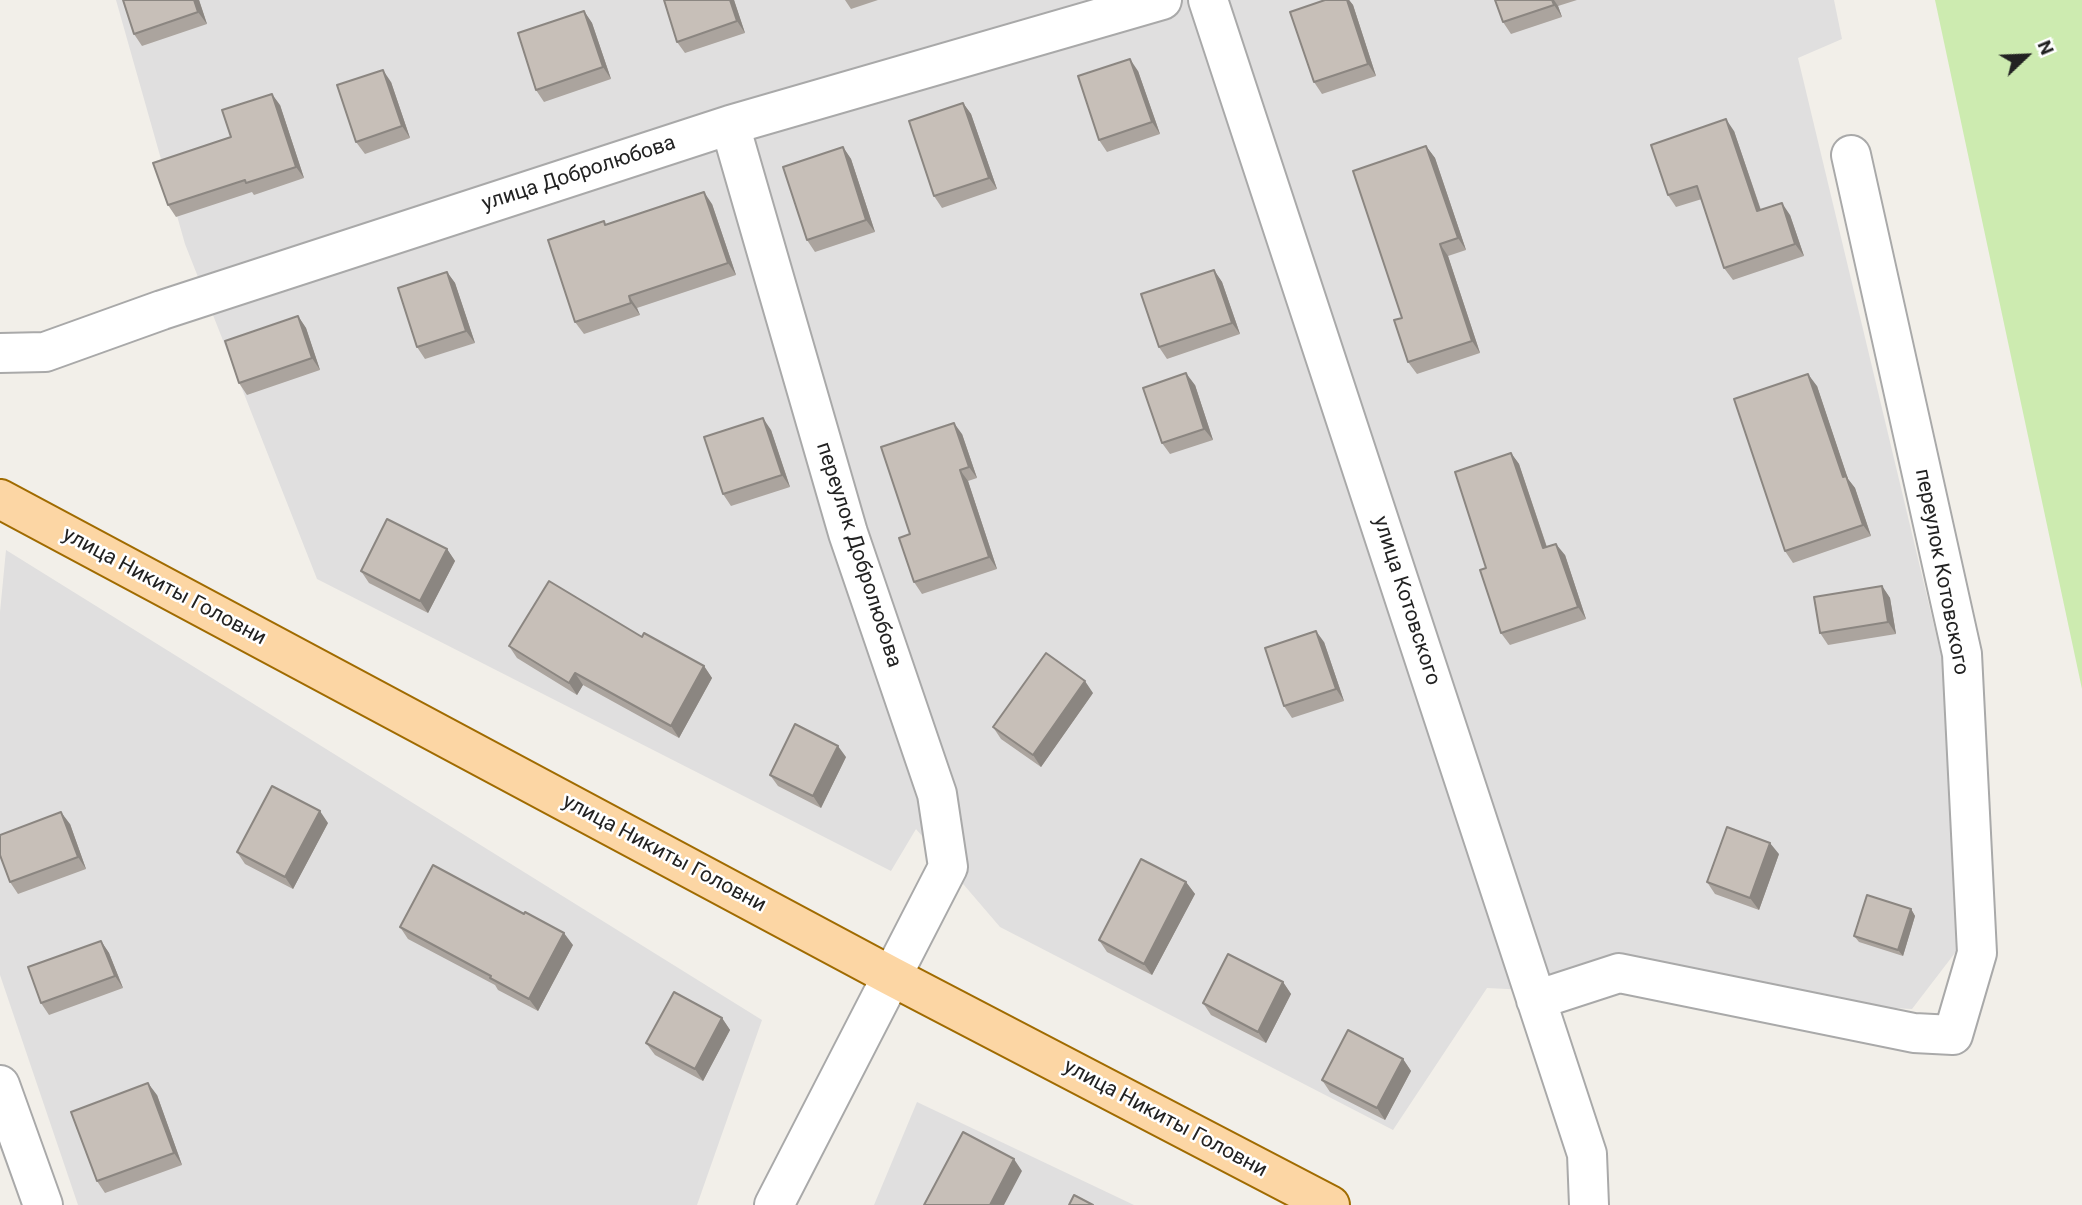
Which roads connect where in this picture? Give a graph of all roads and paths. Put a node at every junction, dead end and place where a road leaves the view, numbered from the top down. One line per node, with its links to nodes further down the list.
1 (1162, 0): 3 (street, улица Добролюбова)
2 (1208, 0): 8 (street, улица Котовского)
3 (730, 125): 5 (street, улица Добролюбова); 7 (street, переулок Добролюбова)
4 (1851, 155): 8 (street, переулок Котовского)
5 (0, 353)
6 (0, 499): 7 (main road, улица Никиты Головни)
7 (891, 976): 11 (street, переулок Добролюбова); 12 (main road, улица Никиты Головни)
8 (1536, 1000): 13 (street, улица Котовского)
9 (0, 1085): 10 (street)
10 (43, 1205)
11 (774, 1205)
12 (1330, 1205)
13 (1588, 1205)

